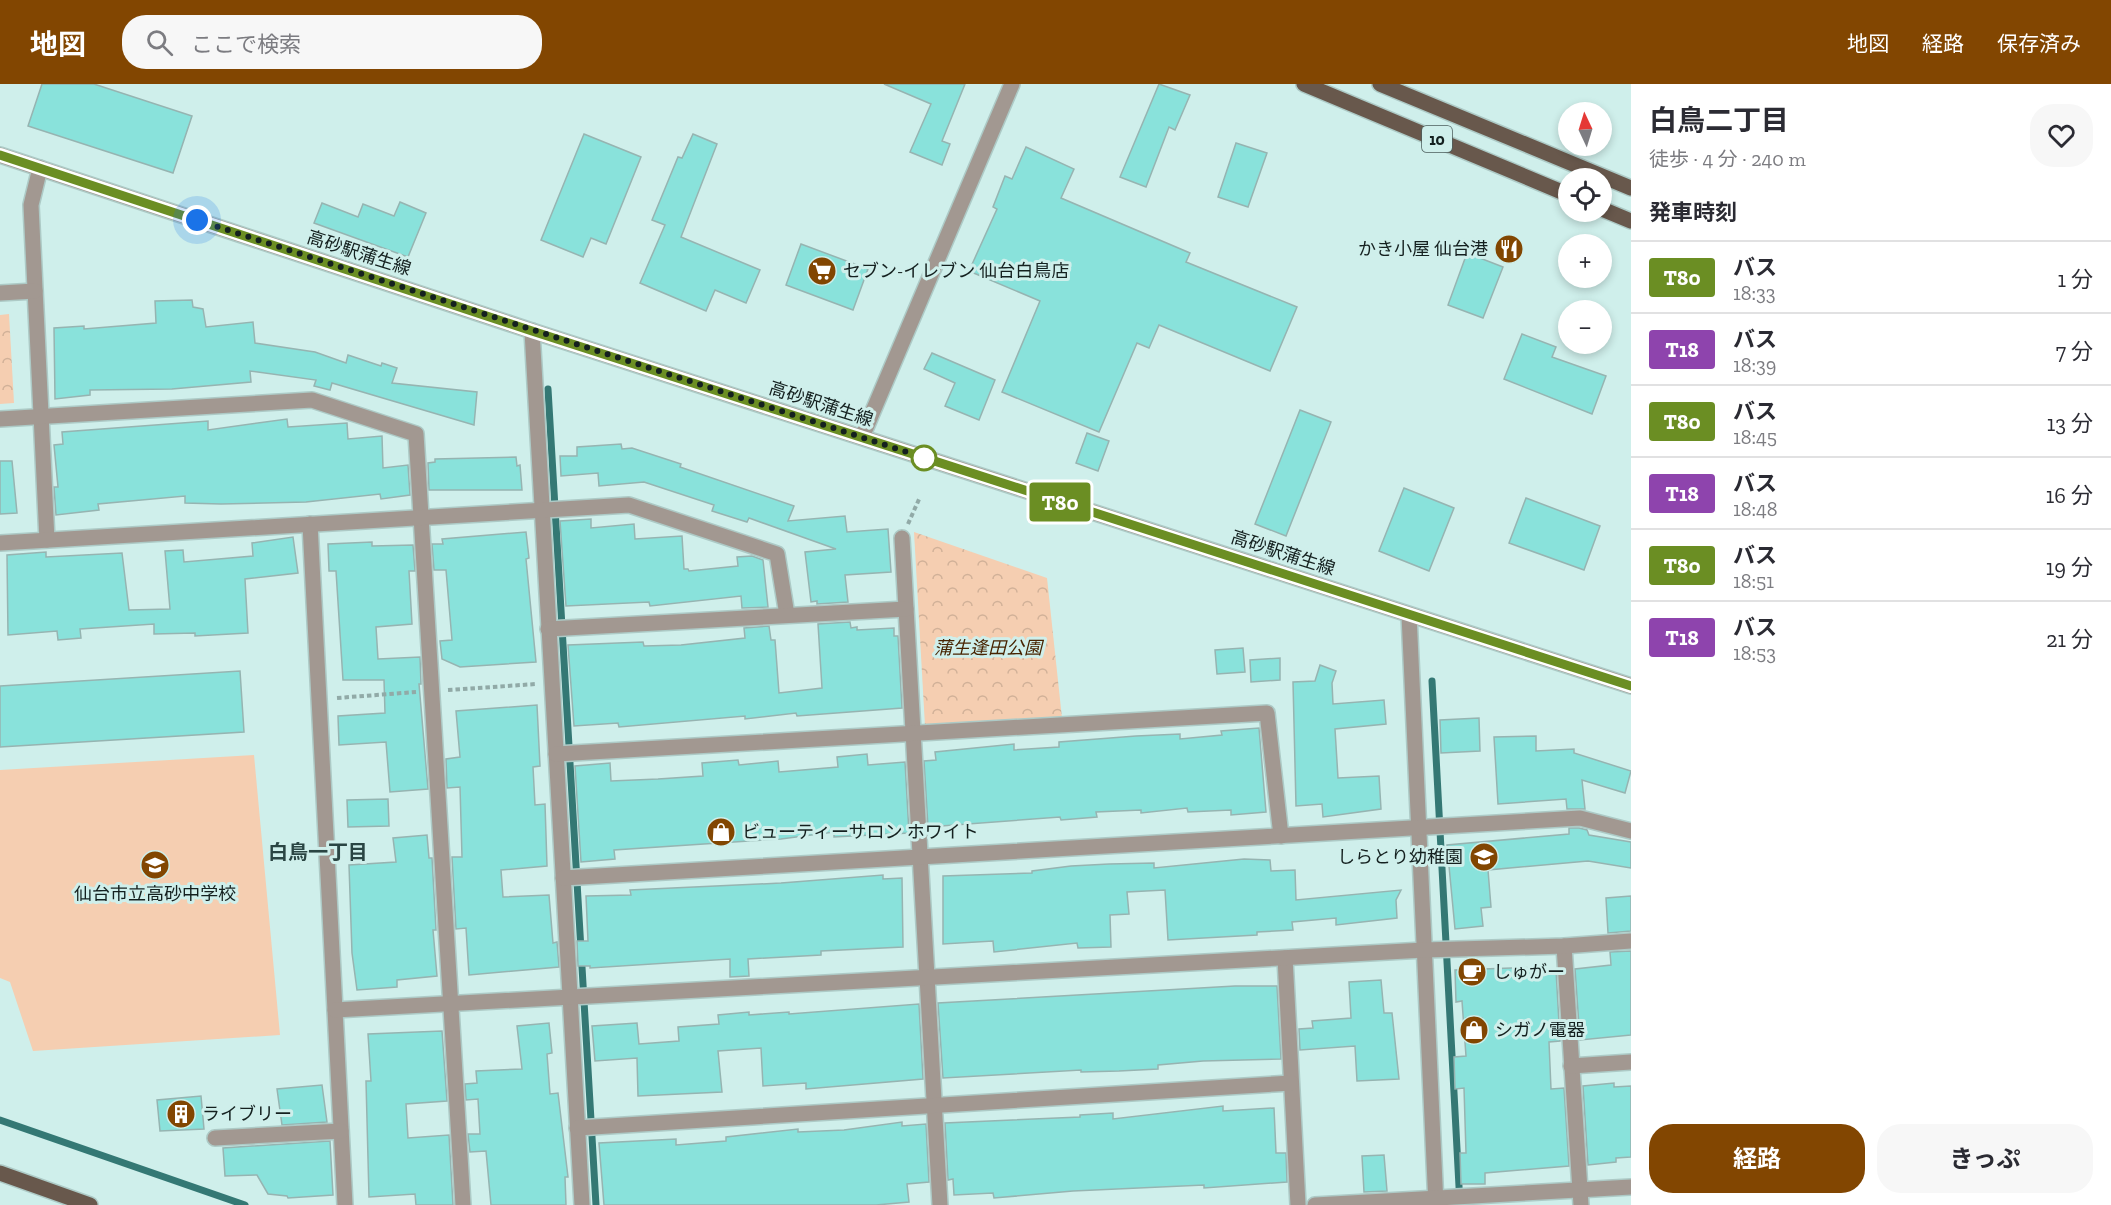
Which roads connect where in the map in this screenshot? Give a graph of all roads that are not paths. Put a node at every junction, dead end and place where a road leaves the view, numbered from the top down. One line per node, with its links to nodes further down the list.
1 (1012, 84): 15 (street)
2 (1304, 84): 7 (main road, 10)
3 (1380, 84): 6 (main road, 10)
4 (0, 155): 5 (street, 高砂駅蒲生線)
5 (40, 168): 10 (street); 12 (street, 高砂駅蒲生線)
6 (1631, 188)
7 (1558, 190)
8 (1612, 213): 9 (main road)
9 (1631, 221)
10 (35, 291): 11 (street); 13 (street)
11 (0, 293)
12 (532, 331): 15 (street, 高砂駅蒲生線); 16 (street)
13 (40, 416): 14 (street); 17 (street); 20 (street)
14 (0, 419)
15 (862, 437): 24 (street, 高砂駅蒲生線)
16 (550, 510): 17 (street); 23 (street); 25 (street)
17 (421, 518): 18 (street); 40 (street)
18 (310, 524): 20 (street); 41 (street)
19 (902, 538): 22 (street)
20 (47, 540): 21 (street)
21 (0, 543)
22 (906, 609): 23 (street); 27 (street)
23 (787, 615): 25 (street)
24 (1409, 615): 26 (street, 高砂駅蒲生線); 29 (street)
25 (557, 628): 28 (street)
26 (1631, 686)
27 (913, 733): 28 (street); 31 (street); 32 (street)
28 (565, 753): 33 (street)
29 (1425, 828): 30 (street); 31 (street); 36 (street)
30 (1631, 831)
31 (1281, 836): 32 (street)
32 (920, 857): 33 (street); 38 (street)
33 (572, 877): 39 (street)
34 (1631, 941): 35 (street)
35 (1564, 946): 36 (street); 43 (street)
36 (1439, 950): 37 (street); 52 (street)
37 (1285, 958): 38 (street); 44 (street)
38 (927, 977): 39 (street); 45 (street)
39 (579, 997): 40 (street); 46 (street)
40 (450, 1004): 41 (street); 55 (street)
41 (335, 1010): 47 (street)
42 (1631, 1062): 43 (street)
43 (1571, 1066): 51 (street)
44 (1291, 1083): 45 (street); 58 (street)
45 (934, 1105): 46 (street); 57 (street)
46 (586, 1128): 56 (street)
47 (341, 1131): 48 (street); 54 (street)
48 (215, 1138)
49 (0, 1173): 53 (main road)
50 (1631, 1186): 51 (street)
51 (1580, 1189): 52 (street); 60 (street)
52 (1441, 1200): 59 (street)
53 (90, 1205)
54 (345, 1205)
55 (463, 1205)
56 (582, 1205)
57 (940, 1205)
58 (1298, 1205)
59 (1315, 1205)
60 (1581, 1205)

